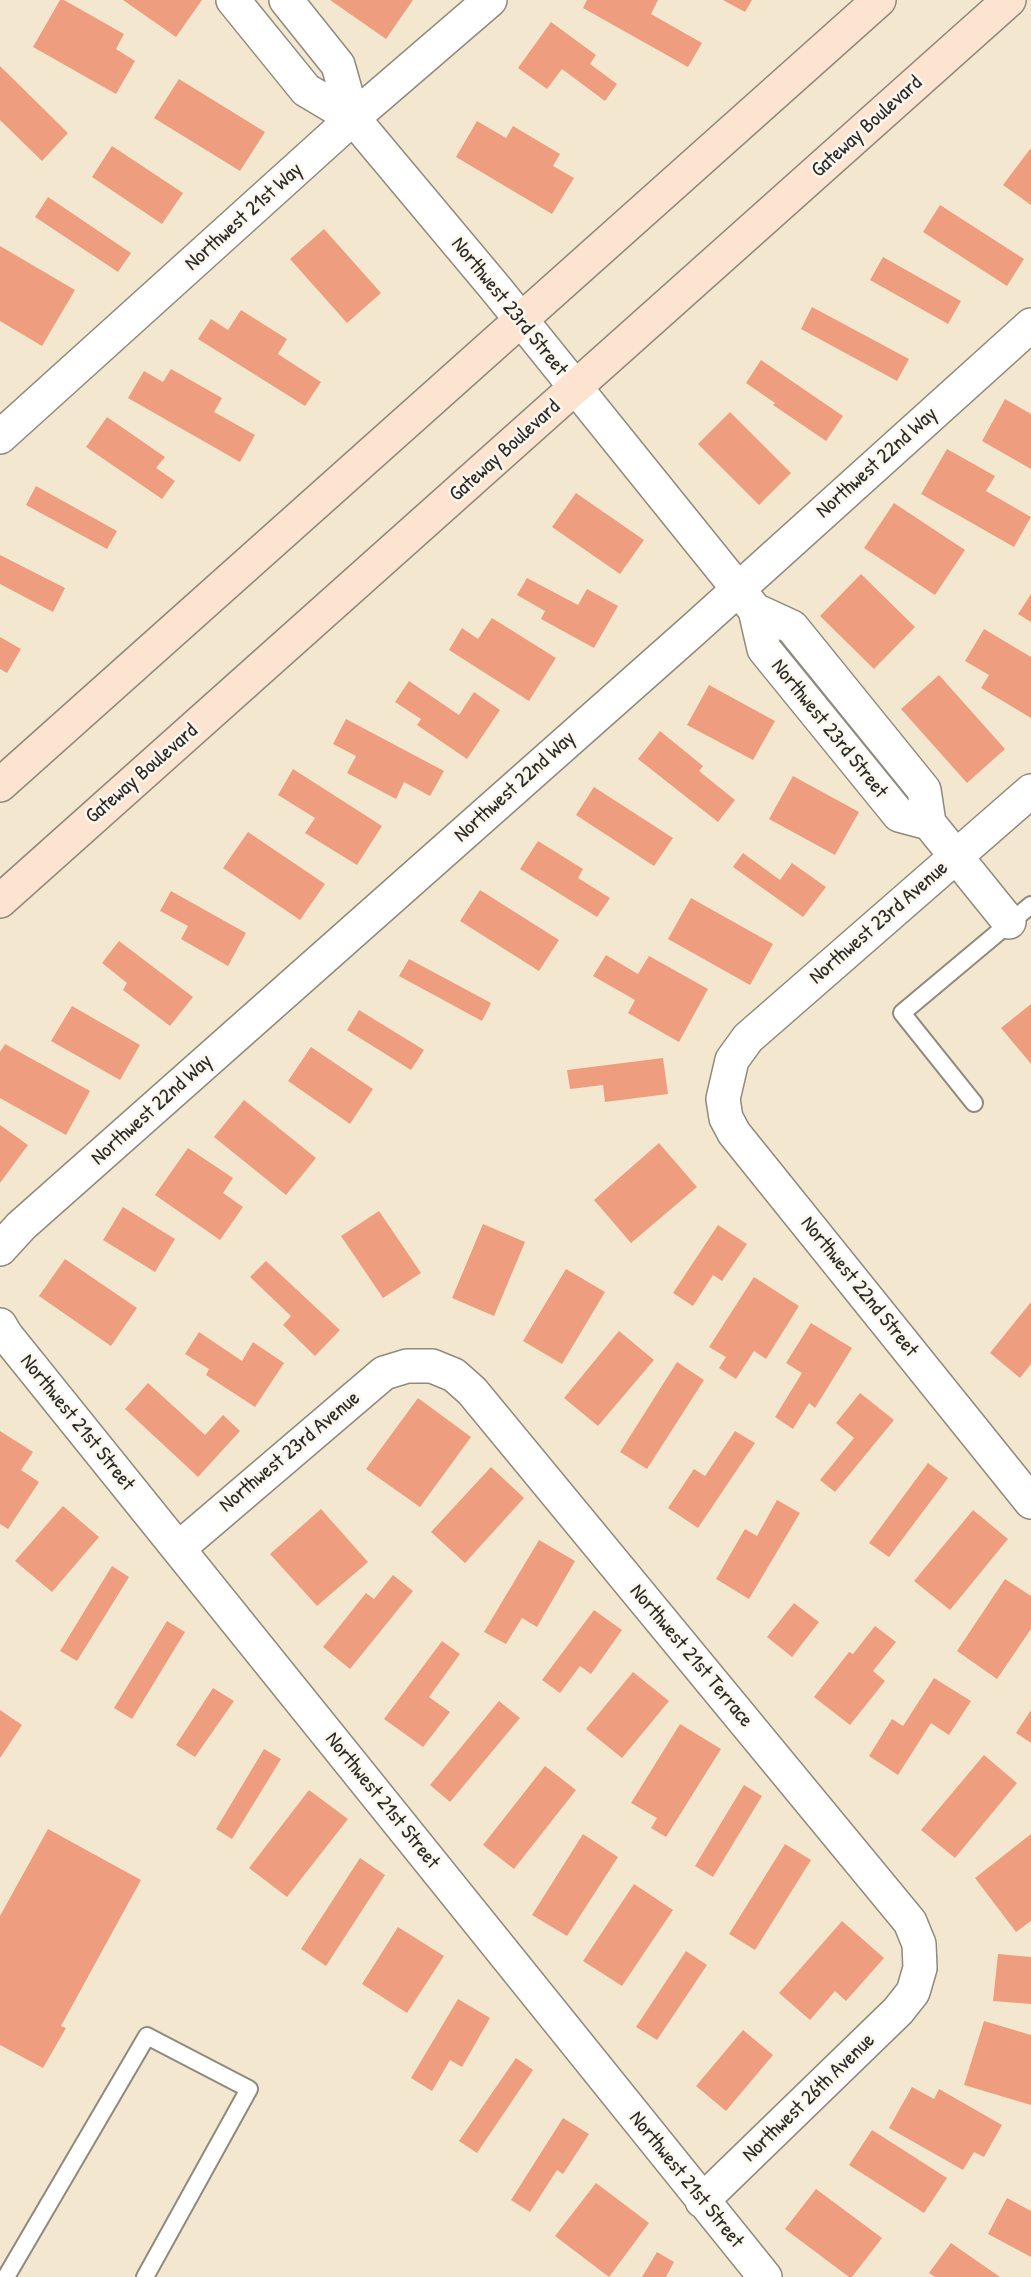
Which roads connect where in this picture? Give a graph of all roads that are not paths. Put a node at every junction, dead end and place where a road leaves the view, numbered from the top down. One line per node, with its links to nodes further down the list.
1 (233, 0): 6 (street, Northwest 23rd Street)
2 (286, 0): 6 (street, Northwest 23rd Street)
3 (490, 0): 6 (street, Northwest 21st Way)
4 (879, 0): 7 (main road)
5 (1009, 0): 9 (main road, Gateway Boulevard)
6 (353, 118): 7 (street, Northwest 23rd Street); 10 (street, Northwest 21st Way)
7 (520, 321): 9 (street, Northwest 23rd Street); 12 (main road)
8 (1031, 325): 11 (street, Northwest 22nd Way)
9 (575, 388): 11 (street, Northwest 23rd Street); 15 (main road, Gateway Boulevard)
10 (0, 437)
11 (746, 599): 14 (street, Northwest 23rd Street); 19 (street, Northwest 22nd Way)
12 (0, 785)
13 (1031, 791): 14 (street, Northwest 23rd Avenue)
14 (955, 856): 16 (street, Northwest 23rd Street); 17 (street, Northwest 23rd Avenue)
15 (0, 900)
16 (1020, 914): 18 (lane)
17 (732, 1060): 22 (street, Northwest 22nd Street)
18 (974, 1103)
19 (0, 1249)
20 (0, 1325): 23 (street, Northwest 21st Street)
21 (407, 1366): 23 (street, Northwest 23rd Avenue); 24 (street, Northwest 21st Terrace)
22 (1031, 1502)
23 (178, 1548): 25 (street, Northwest 21st Street)
24 (913, 1992): 25 (street, Northwest 26th Avenue)
25 (702, 2201): 28 (street, Northwest 21st Street)
26 (6, 2277): 27 (lane)
27 (145, 2277)
28 (765, 2277)

